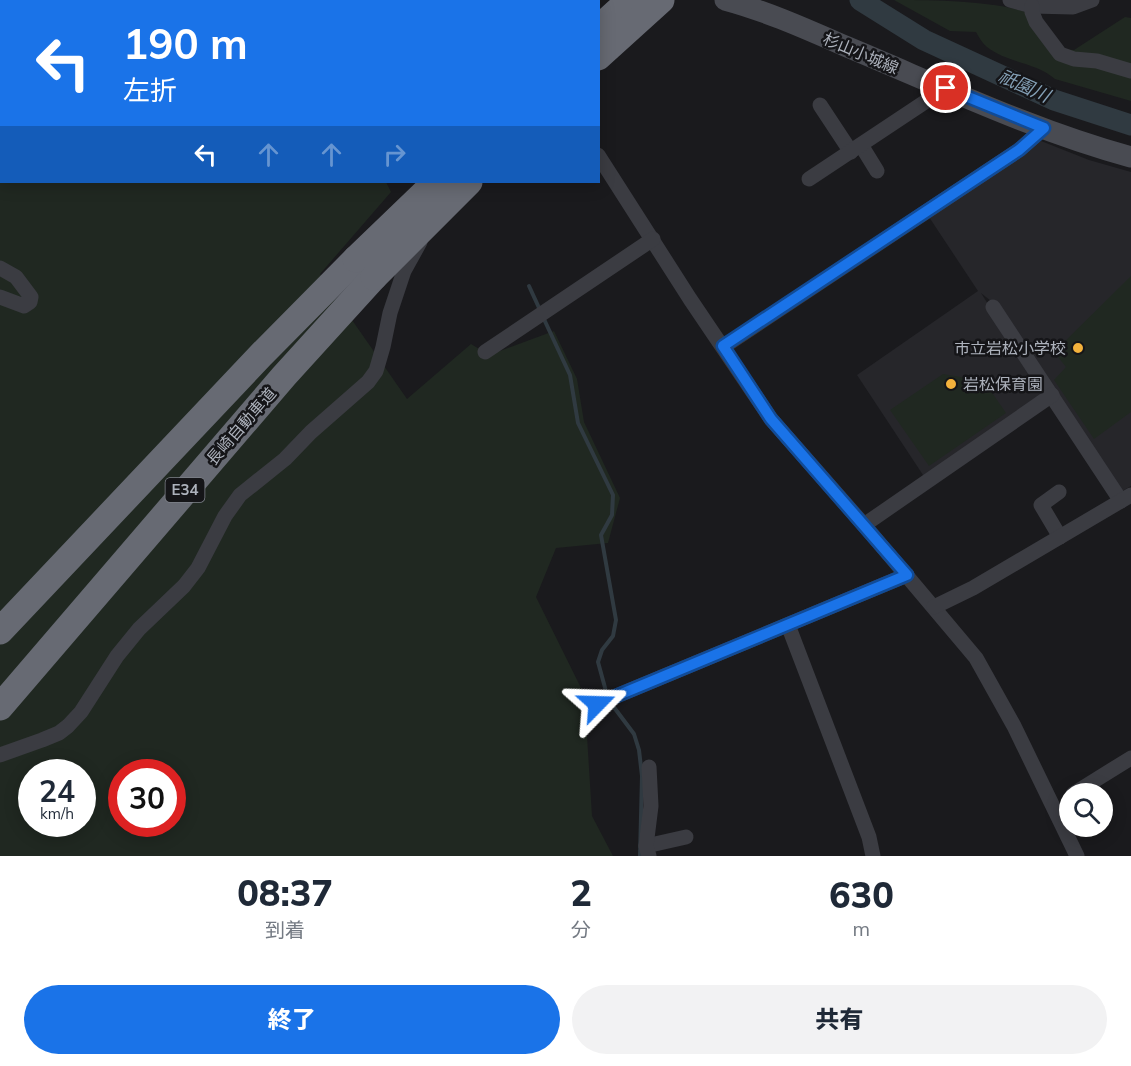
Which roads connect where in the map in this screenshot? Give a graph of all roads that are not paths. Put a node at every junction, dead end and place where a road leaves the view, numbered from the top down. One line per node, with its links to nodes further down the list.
1 (630, 0): 7 (highway)
2 (661, 0): 8 (highway)
3 (725, 0): 10 (main road, 杉山小城線)
4 (1010, 0): 6 (street)
5 (1092, 0): 6 (street)
6 (1032, 6): 9 (street)
7 (600, 27)
8 (600, 55)
9 (1131, 70)
10 (946, 88): 12 (main road, 杉山小城線); 13 (street)
11 (820, 105): 13 (street)
12 (1044, 128): 14 (main road, 杉山小城線); 26 (street)
13 (856, 148): 16 (street); 17 (street)
14 (1131, 157)
15 (600, 158): 21 (street)
16 (878, 171)
17 (809, 179)
18 (422, 183): 39 (street)
19 (435, 183): 23 (highway, 長崎自動車道 / E34, bridge)
20 (468, 183): 23 (highway, 長崎自動車道 / E34, bridge)
21 (653, 239): 26 (street); 27 (street)
22 (0, 268): 24 (street)
23 (365, 268): 36 (highway, 長崎自動車道 / E34); 38 (highway, 長崎自動車道 / E34)
24 (0, 297)
25 (993, 307): 28 (street)
26 (723, 346): 31 (street)
27 (485, 352)
28 (1052, 395): 30 (street); 31 (street)
29 (1059, 492): 32 (street)
30 (1126, 498): 32 (street)
31 (864, 525): 33 (street)
32 (1060, 537): 34 (street)
33 (907, 575): 34 (street); 35 (street)
34 (934, 607): 44 (street)
35 (788, 625): 37 (street); 47 (street)
36 (0, 631)
37 (605, 700)
38 (0, 707)
39 (0, 755)
40 (1131, 758): 42 (street)
41 (649, 767): 46 (street)
42 (1090, 783)
43 (1059, 802): 44 (street)
44 (1053, 806): 48 (street)
45 (686, 837): 46 (street)
46 (647, 851)
47 (873, 856)
48 (1077, 856)

